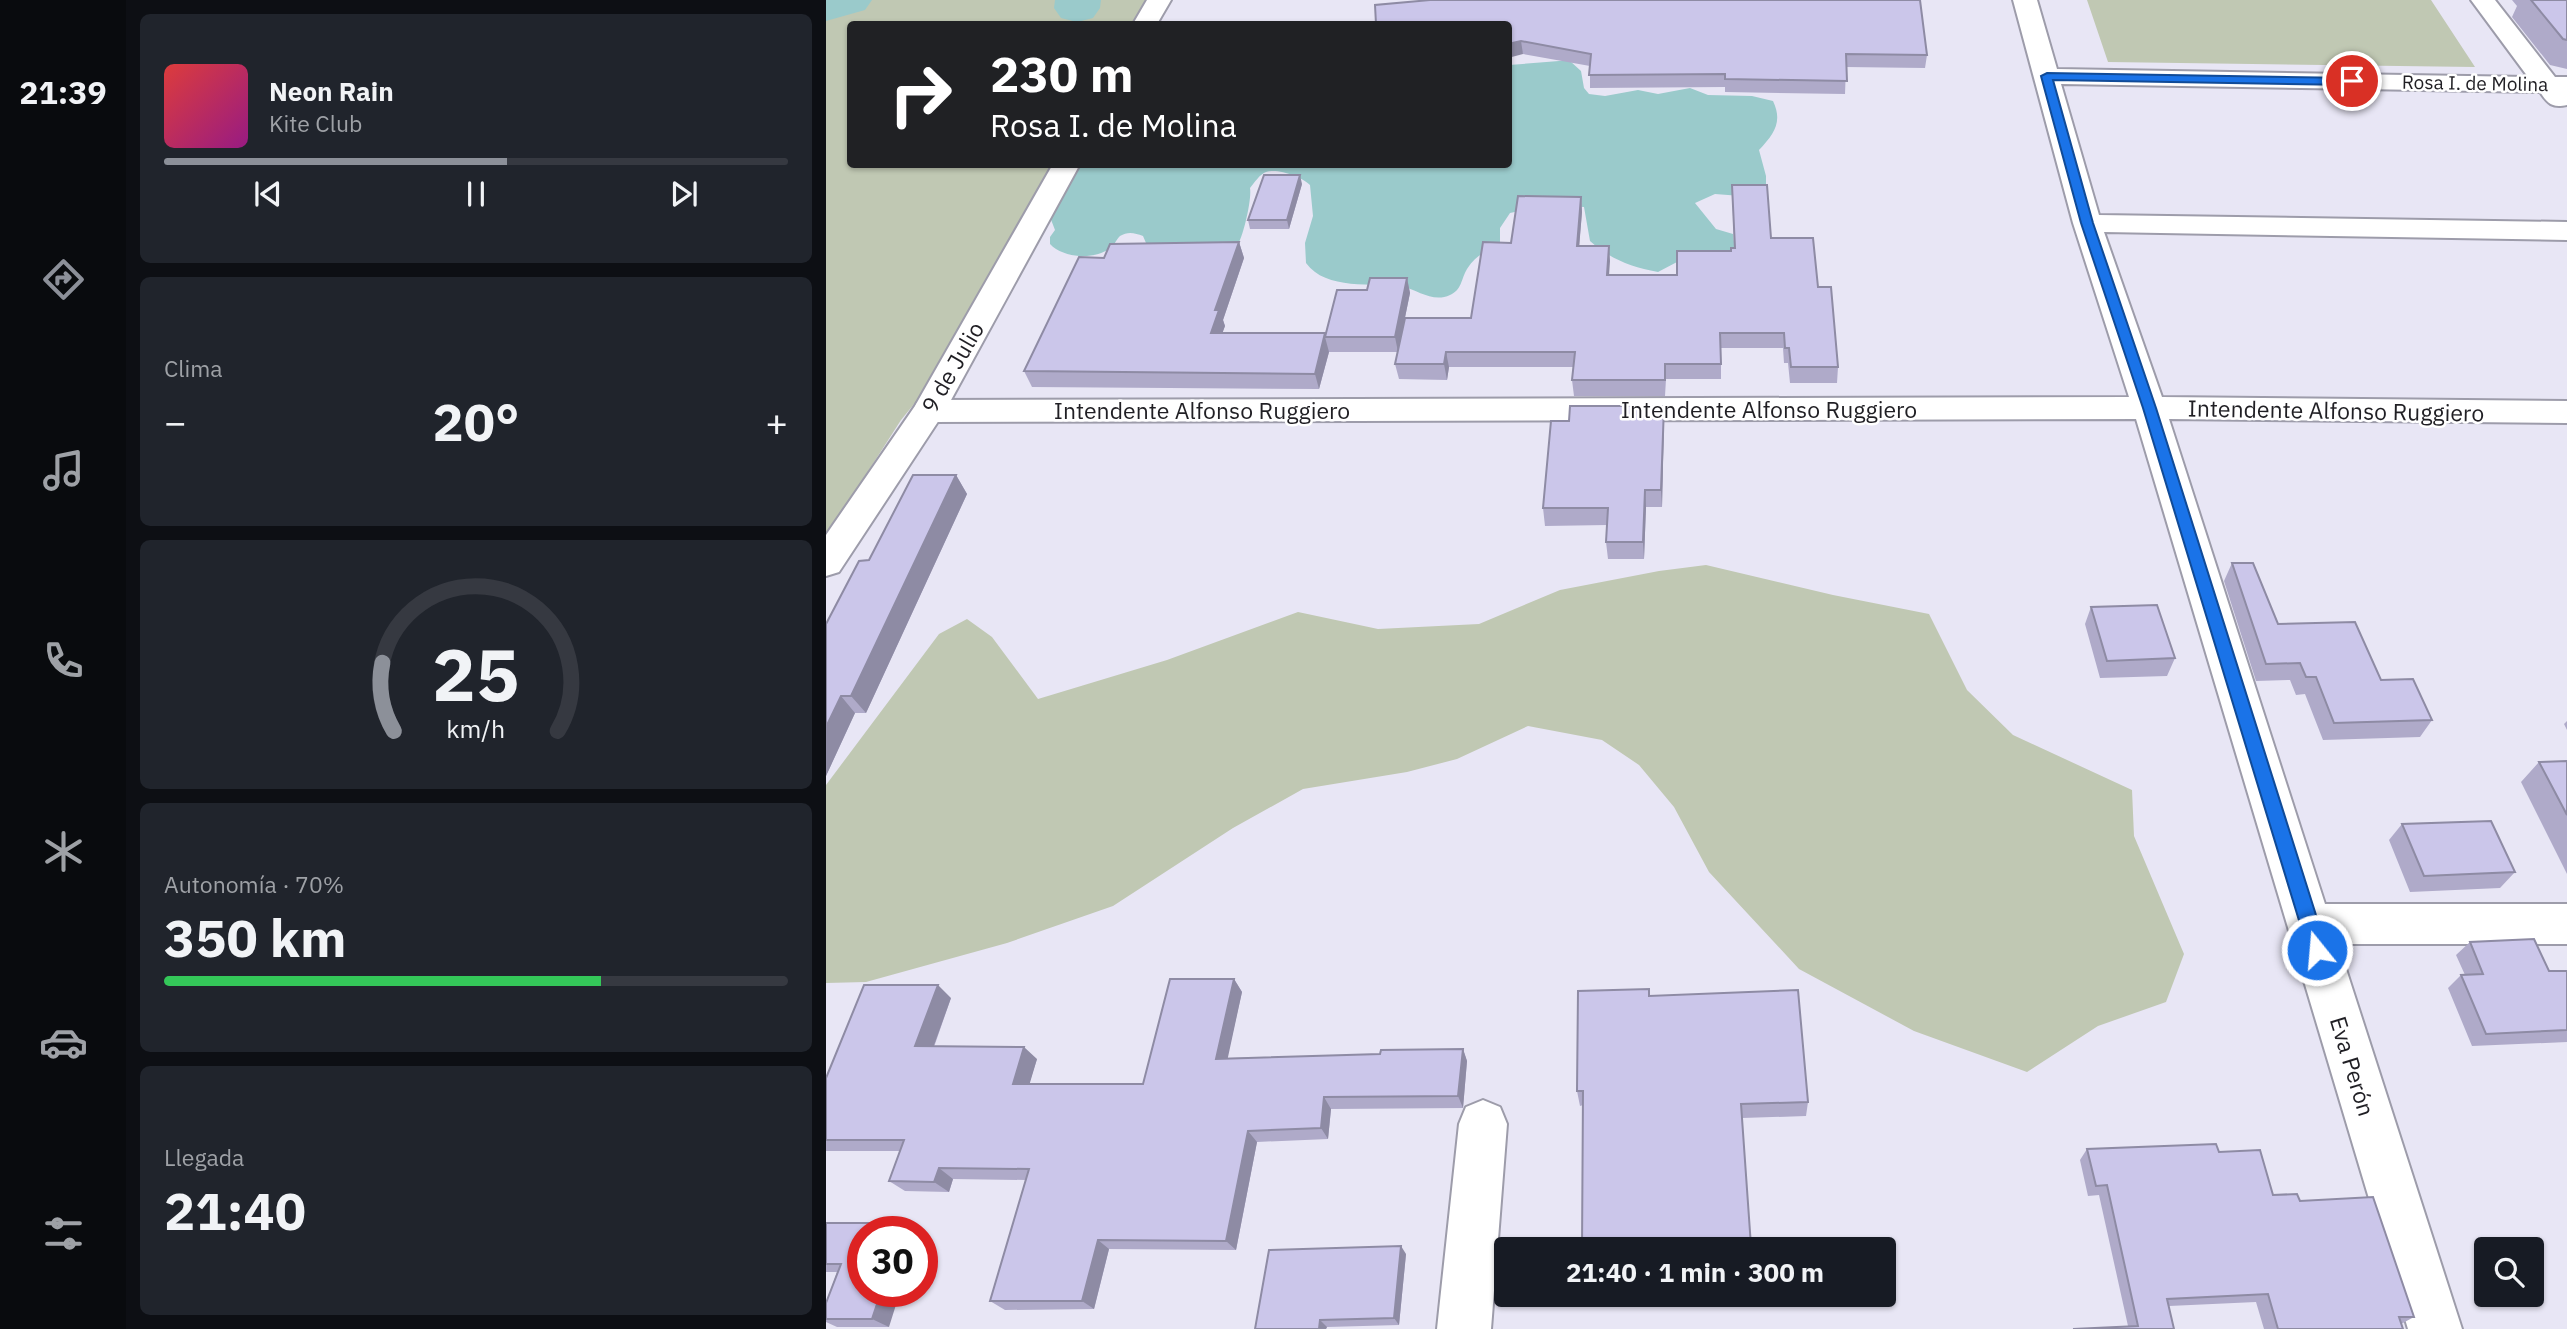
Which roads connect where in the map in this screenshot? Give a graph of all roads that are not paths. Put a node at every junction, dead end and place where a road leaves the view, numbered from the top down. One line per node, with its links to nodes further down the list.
1 (1158, 0): 4 (street)
2 (2025, 0): 5 (street, Eva Perón)
3 (2483, 0): 6 (street)
4 (1147, 21)
5 (2047, 76): 6 (street, Rosa I. de Molina); 9 (street, Eva Perón)
6 (2557, 85): 7 (street)
7 (2567, 111)
8 (1065, 168): 12 (street, 9 de Julio)
9 (2087, 223): 10 (street); 11 (street, Eva Perón)
10 (2567, 231)
11 (2149, 408): 12 (street, Intendente Alfonso Ruggiero); 13 (street, Intendente Alfonso Ruggiero); 16 (street, Eva Perón)
12 (929, 411): 14 (street, 9 de Julio)
13 (2567, 412)
14 (826, 563)
15 (2567, 923): 16 (street)
16 (2309, 924): 19 (street, Eva Perón)
17 (1483, 1124): 18 (street)
18 (1464, 1329)
19 (2435, 1329)

